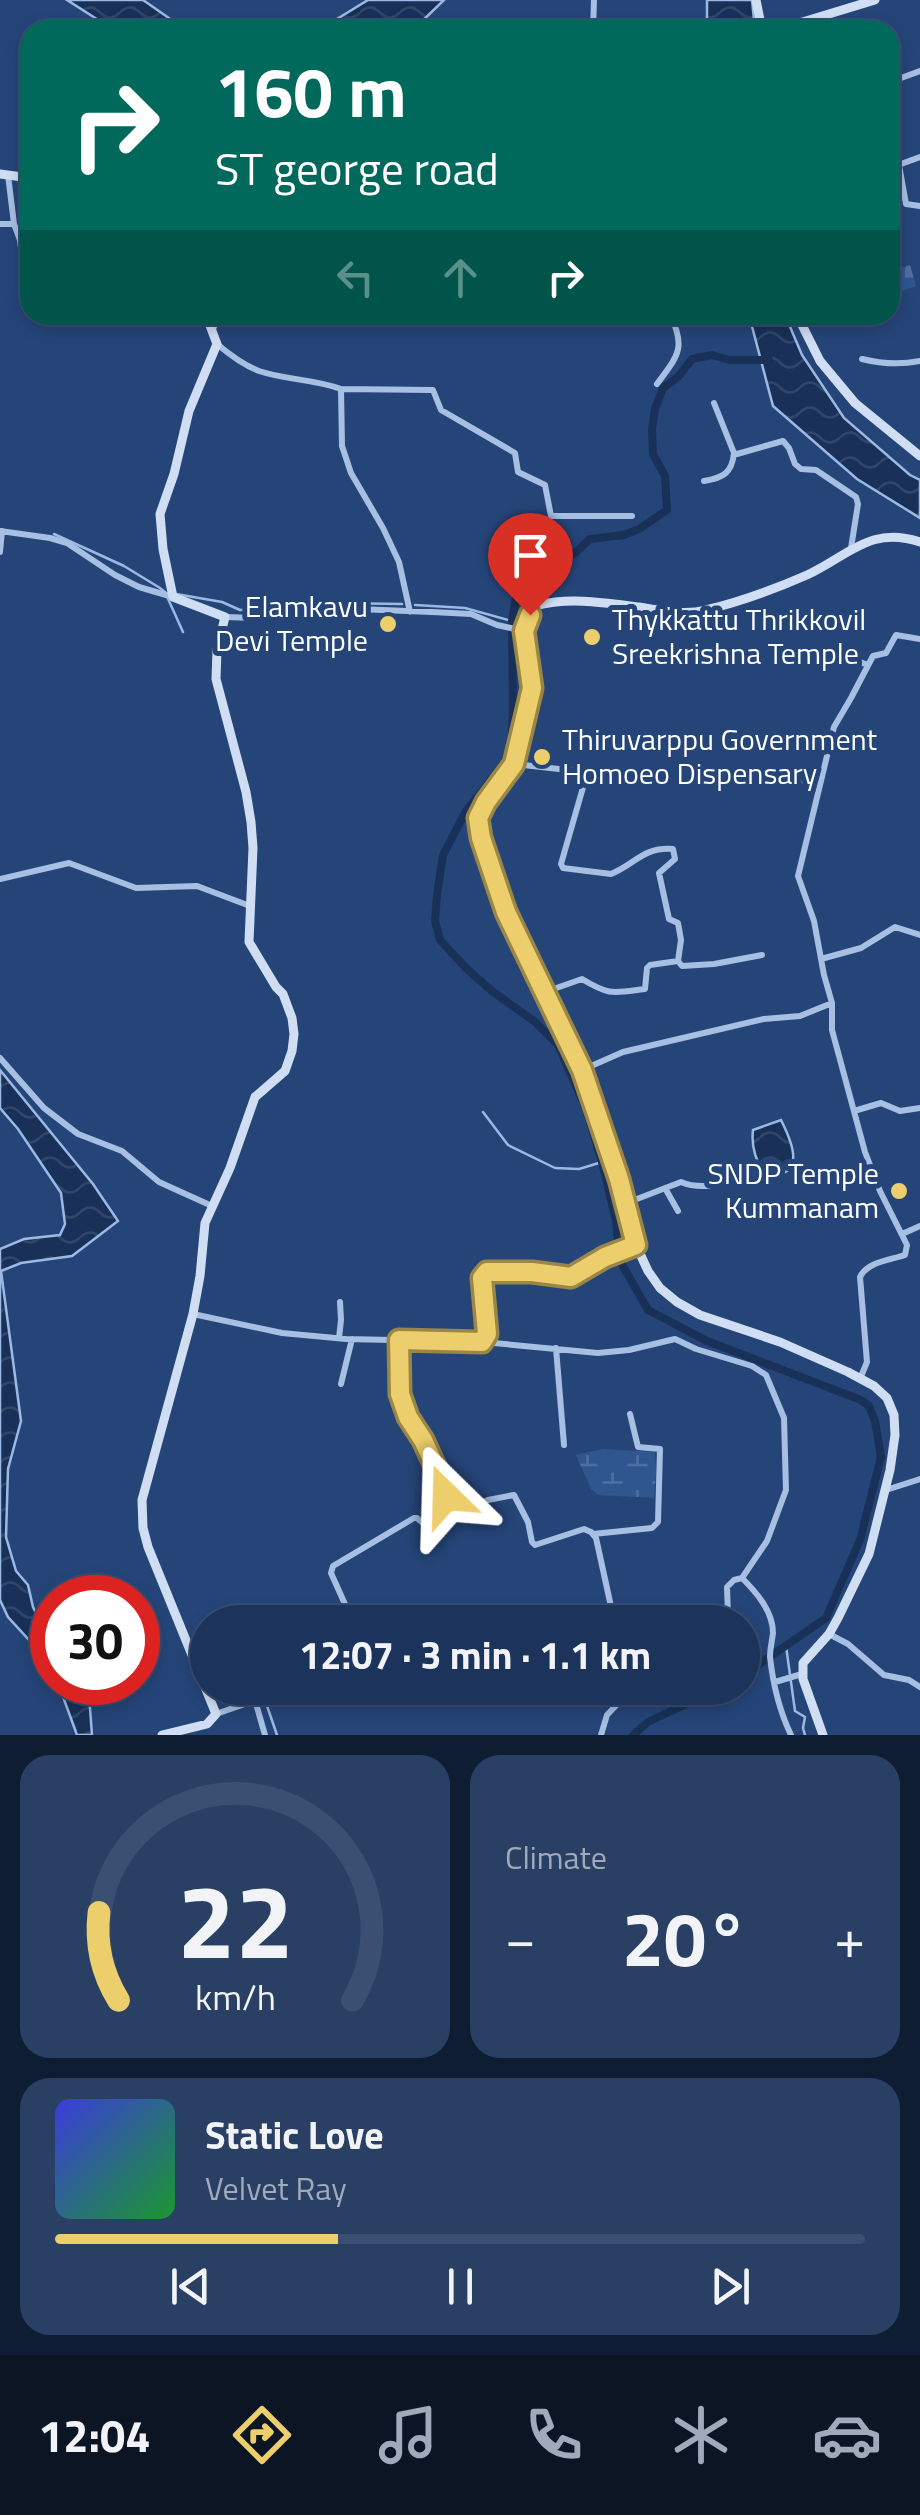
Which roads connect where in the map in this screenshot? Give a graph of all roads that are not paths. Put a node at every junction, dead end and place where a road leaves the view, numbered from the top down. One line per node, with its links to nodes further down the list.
1 (875, 0): 2 (main road)
2 (809, 20)
3 (4, 175): 7 (street)
4 (900, 186): 5 (street)
5 (920, 206)
6 (0, 224): 7 (street)
7 (14, 224): 8 (street)
8 (20, 240)
9 (210, 325): 13 (main road)
10 (215, 325): 13 (street)
11 (675, 325): 17 (street)
12 (802, 325): 21 (main road)
13 (212, 330): 14 (main road)
14 (218, 344): 18 (street); 28 (main road)
15 (862, 359): 16 (street)
16 (920, 360)
17 (658, 384)
18 (340, 388): 23 (street); 29 (street)
19 (714, 403): 20 (street)
20 (734, 453): 22 (street); 26 (street)
21 (920, 456)
22 (704, 481)
23 (632, 516)
24 (1, 531): 27 (street); 28 (street)
25 (920, 542): 26 (main road)
26 (851, 548): 31 (main road)
27 (0, 552)
28 (170, 595): 30 (main road)
29 (410, 612): 30 (street); 31 (street)
30 (225, 617): 39 (main road)
31 (521, 630): 35 (main road)
32 (920, 639): 34 (street)
33 (836, 653): 34 (street)
34 (868, 665): 37 (street)
35 (514, 764): 43 (street); 44 (main road)
36 (756, 769): 37 (street)
37 (818, 784): 42 (street)
38 (0, 879): 39 (street)
39 (250, 906): 53 (main road)
40 (920, 935): 42 (street)
41 (762, 954): 43 (street)
42 (821, 960): 45 (street)
43 (678, 962): 44 (street)
44 (545, 992): 47 (main road)
45 (832, 1004): 47 (street); 49 (street)
46 (0, 1058): 53 (street)
47 (582, 1070): 52 (main road)
48 (920, 1108): 49 (street)
49 (854, 1111): 56 (street)
50 (769, 1180): 51 (street)
51 (665, 1188): 52 (street); 54 (street)
52 (624, 1204): 57 (main road)
53 (214, 1207): 59 (main road)
54 (678, 1211)
55 (920, 1226): 56 (street)
56 (902, 1234): 65 (street)
57 (632, 1246): 63 (street); 65 (main road)
58 (340, 1302): 60 (street)
59 (193, 1314): 60 (street); 84 (main road)
60 (339, 1338): 61 (street)
61 (352, 1339): 62 (street); 66 (street)
62 (399, 1340): 63 (street); 71 (street)
63 (482, 1342): 64 (street)
64 (556, 1348): 68 (street); 73 (street)
65 (860, 1380): 70 (main road)
66 (342, 1384)
67 (630, 1414): 72 (street)
68 (564, 1445)
69 (920, 1479): 70 (street)
70 (886, 1490): 77 (main road)
71 (452, 1516): 72 (street); 74 (street)
72 (593, 1534): 75 (street)
73 (742, 1578): 76 (street); 79 (street)
74 (346, 1605)
75 (611, 1605)
76 (728, 1605)
77 (828, 1634): 78 (main road); 80 (street)
78 (803, 1674): 79 (street); 89 (main road)
79 (774, 1682): 88 (street)
80 (920, 1686)
81 (241, 1705): 84 (street)
82 (256, 1705): 86 (street)
83 (616, 1705): 87 (street)
84 (216, 1714): 85 (main road)
85 (162, 1735)
86 (265, 1735)
87 (601, 1735)
88 (791, 1735)
89 (823, 1735)

